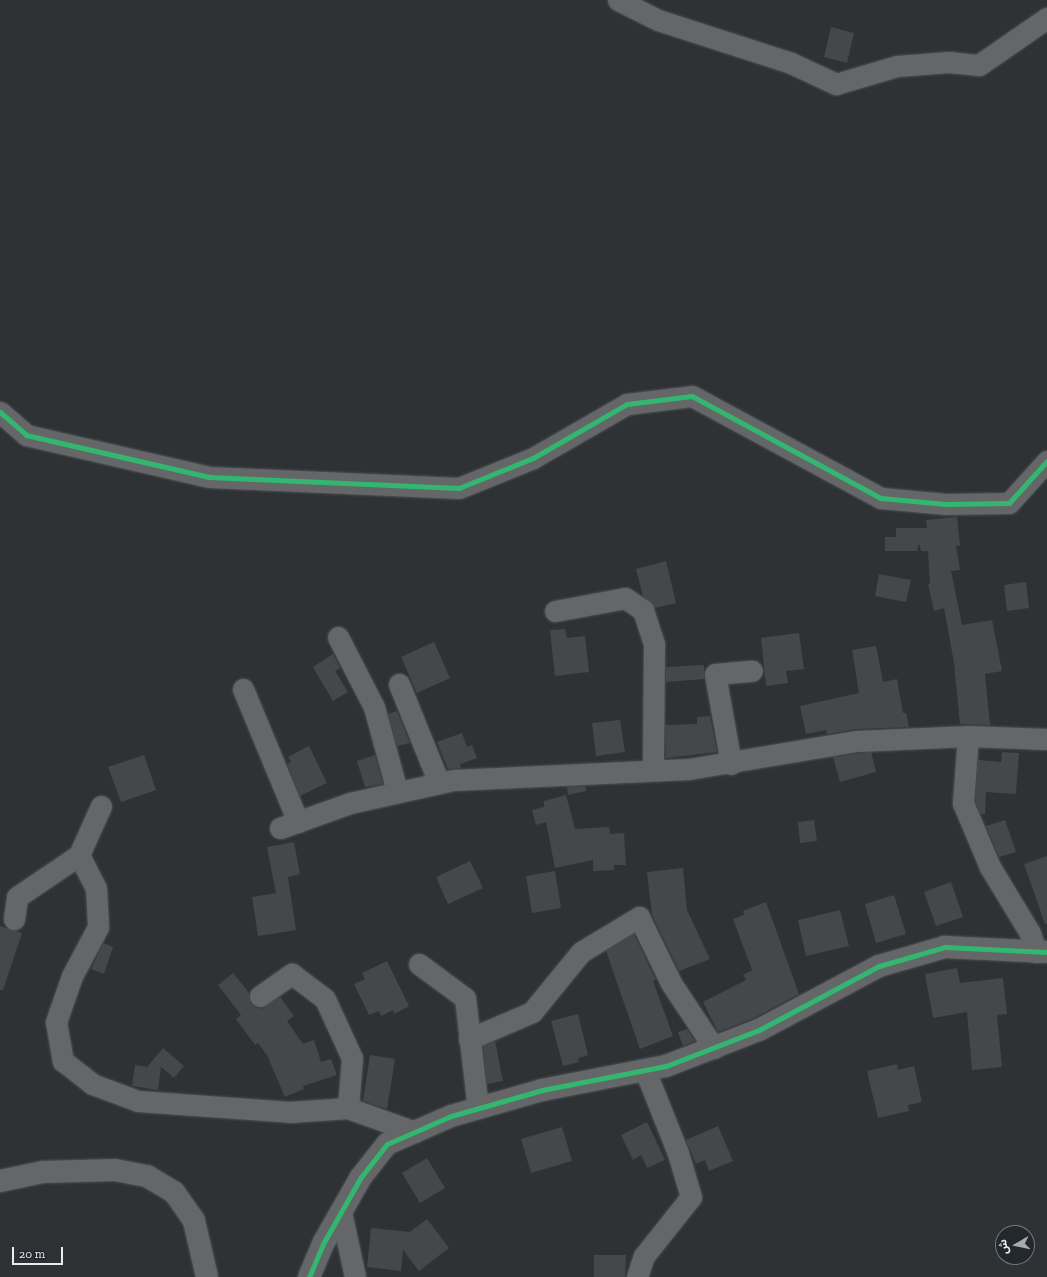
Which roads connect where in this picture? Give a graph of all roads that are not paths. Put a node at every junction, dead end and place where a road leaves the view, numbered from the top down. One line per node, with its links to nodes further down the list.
1 (618, 0): 2 (street)
2 (1047, 18)
3 (0, 412): 4 (street)
4 (1047, 461)
5 (555, 611): 13 (street)
6 (338, 637): 15 (street)
7 (752, 670): 12 (street)
8 (399, 684): 14 (street)
9 (243, 689): 15 (street)
10 (968, 736): 11 (street); 12 (street); 19 (street)
11 (1047, 738)
12 (731, 764): 13 (street)
13 (653, 769): 14 (street)
14 (439, 783): 15 (street)
15 (397, 791)
16 (101, 806): 17 (street)
17 (79, 855): 18 (street); 25 (street)
18 (14, 919)
19 (1042, 952): 23 (street)
20 (420, 964): 22 (street)
21 (260, 996): 25 (street)
22 (469, 1039): 23 (street); 26 (street)
23 (714, 1048): 24 (street)
24 (645, 1070): 26 (street); 33 (street)
25 (348, 1108): 27 (street)
26 (478, 1108): 27 (street)
27 (415, 1132): 29 (street)
28 (0, 1181): 30 (street)
29 (340, 1212): 31 (street); 32 (street)
30 (207, 1277)
31 (309, 1277)
32 (355, 1277)
33 (637, 1277)

